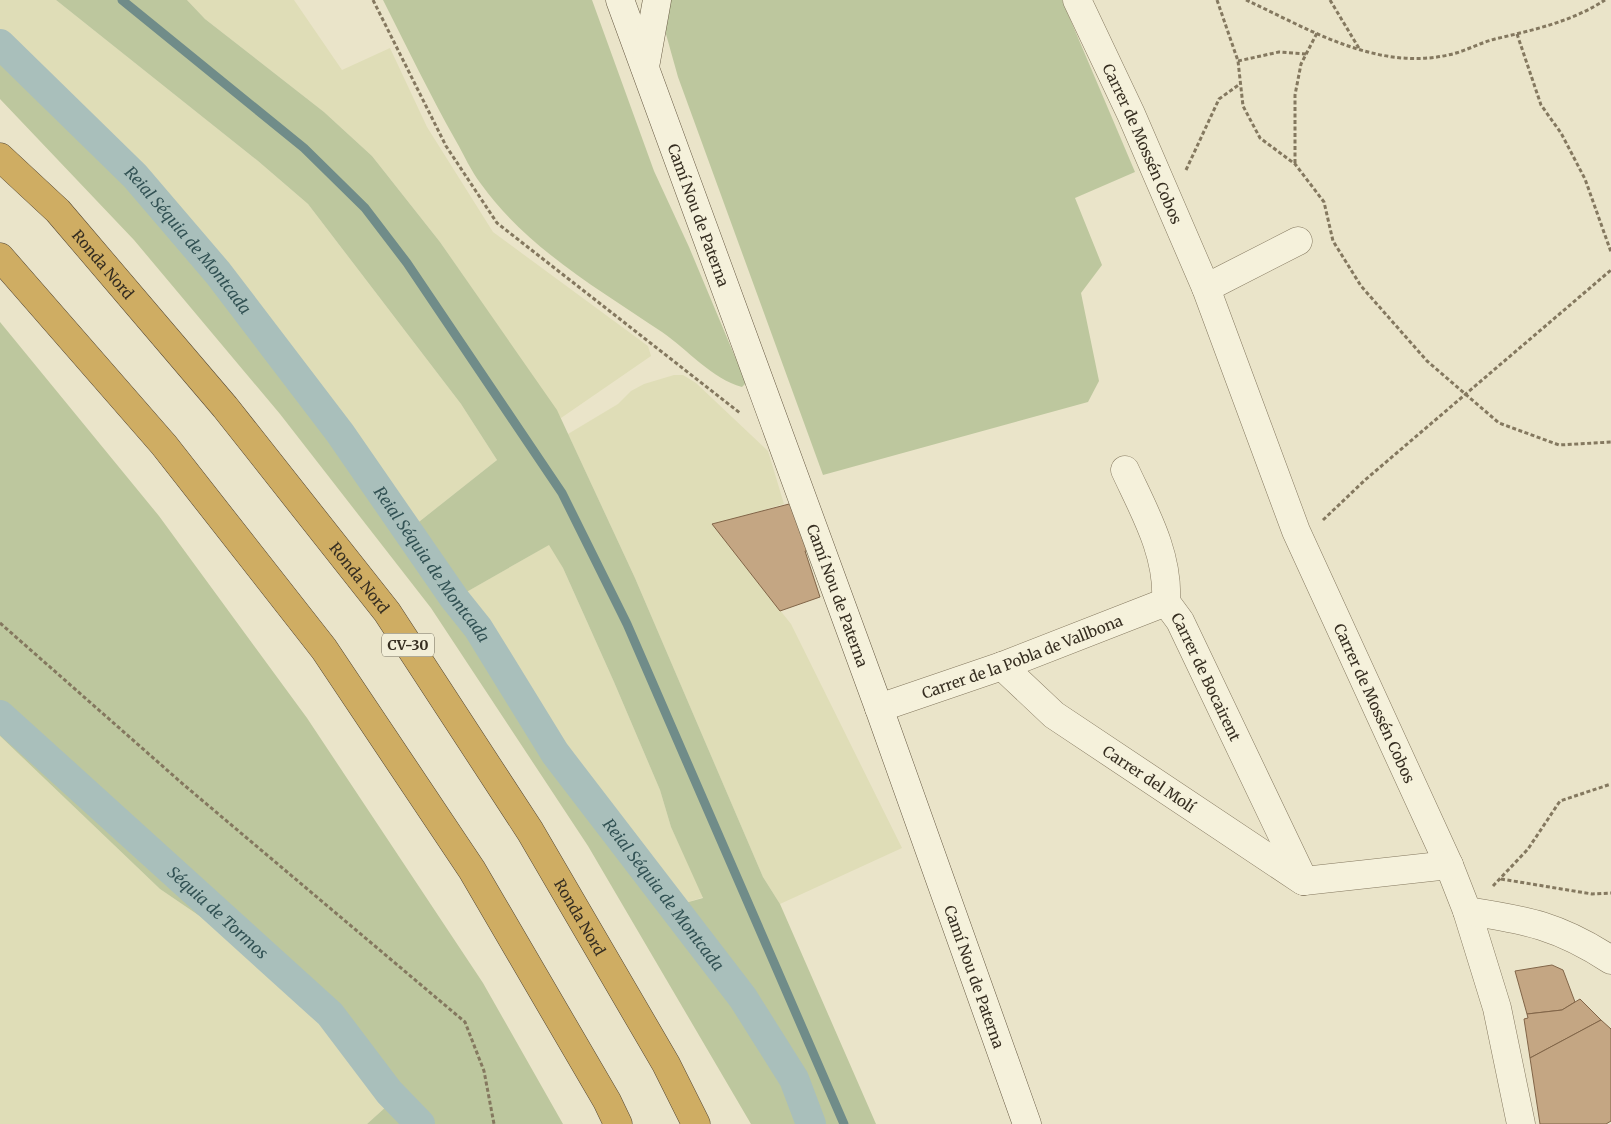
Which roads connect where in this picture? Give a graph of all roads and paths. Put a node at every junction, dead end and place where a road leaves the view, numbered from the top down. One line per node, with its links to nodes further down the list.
1 (372, 0): 27 (path)
2 (620, 0): 14 (street, Camí Nou de Paterna)
3 (657, 0): 14 (street)
4 (1077, 0): 19 (street, Carrer de Mossén Cobos)
5 (1217, 0): 13 (path)
6 (1246, 0): 9 (path)
7 (1330, 0): 11 (path)
8 (1605, 0): 10 (path)
9 (1317, 33): 11 (path); 12 (path)
10 (1517, 34): 11 (path); 22 (path)
11 (1360, 50)
12 (1306, 54): 13 (path); 18 (path)
13 (1238, 61): 15 (path)
14 (645, 68): 27 (street, Camí Nou de Paterna)
15 (1240, 83): 18 (path); 19 (path)
16 (0, 147): 20 (highway)
17 (0, 157): 20 (highway, Ronda Nord / CV-30)
18 (1295, 164): 26 (path)
19 (1166, 195): 25 (street, Carrer de Mossén Cobos)
20 (58, 210): 43 (highway, Ronda Nord / CV-30)
21 (1298, 241): 25 (street)
22 (1611, 252)
23 (0, 257): 42 (highway)
24 (1611, 270): 26 (path)
25 (1206, 288): 30 (street, Carrer de Mossén Cobos)
26 (1466, 394): 28 (path); 30 (path)
27 (770, 410): 34 (street, Camí Nou de Paterna)
28 (1611, 442)
29 (1125, 470): 31 (street, Carrer de Bocairent)
30 (1301, 541): 36 (street, Carrer de Mossén Cobos)
31 (1166, 602): 33 (street, Carrer de la Pobla de Vallbona); 37 (street, Carrer de Bocairent)
32 (0, 623): 41 (path)
33 (1002, 666): 34 (street, Carrer de la Pobla de Vallbona); 37 (street, Carrer del Molí)
34 (879, 708): 44 (street, Camí Nou de Paterna)
35 (1611, 784): 38 (path)
36 (1449, 865): 37 (street); 39 (street, Carrer de Mossén Cobos)
37 (1304, 881)
38 (1611, 894)
39 (1467, 911): 40 (street); 45 (street, Carrer de Mossén Cobos)
40 (1611, 960)
41 (494, 1124)
42 (618, 1124)
43 (696, 1124)
44 (1027, 1124)
45 (1521, 1124)

